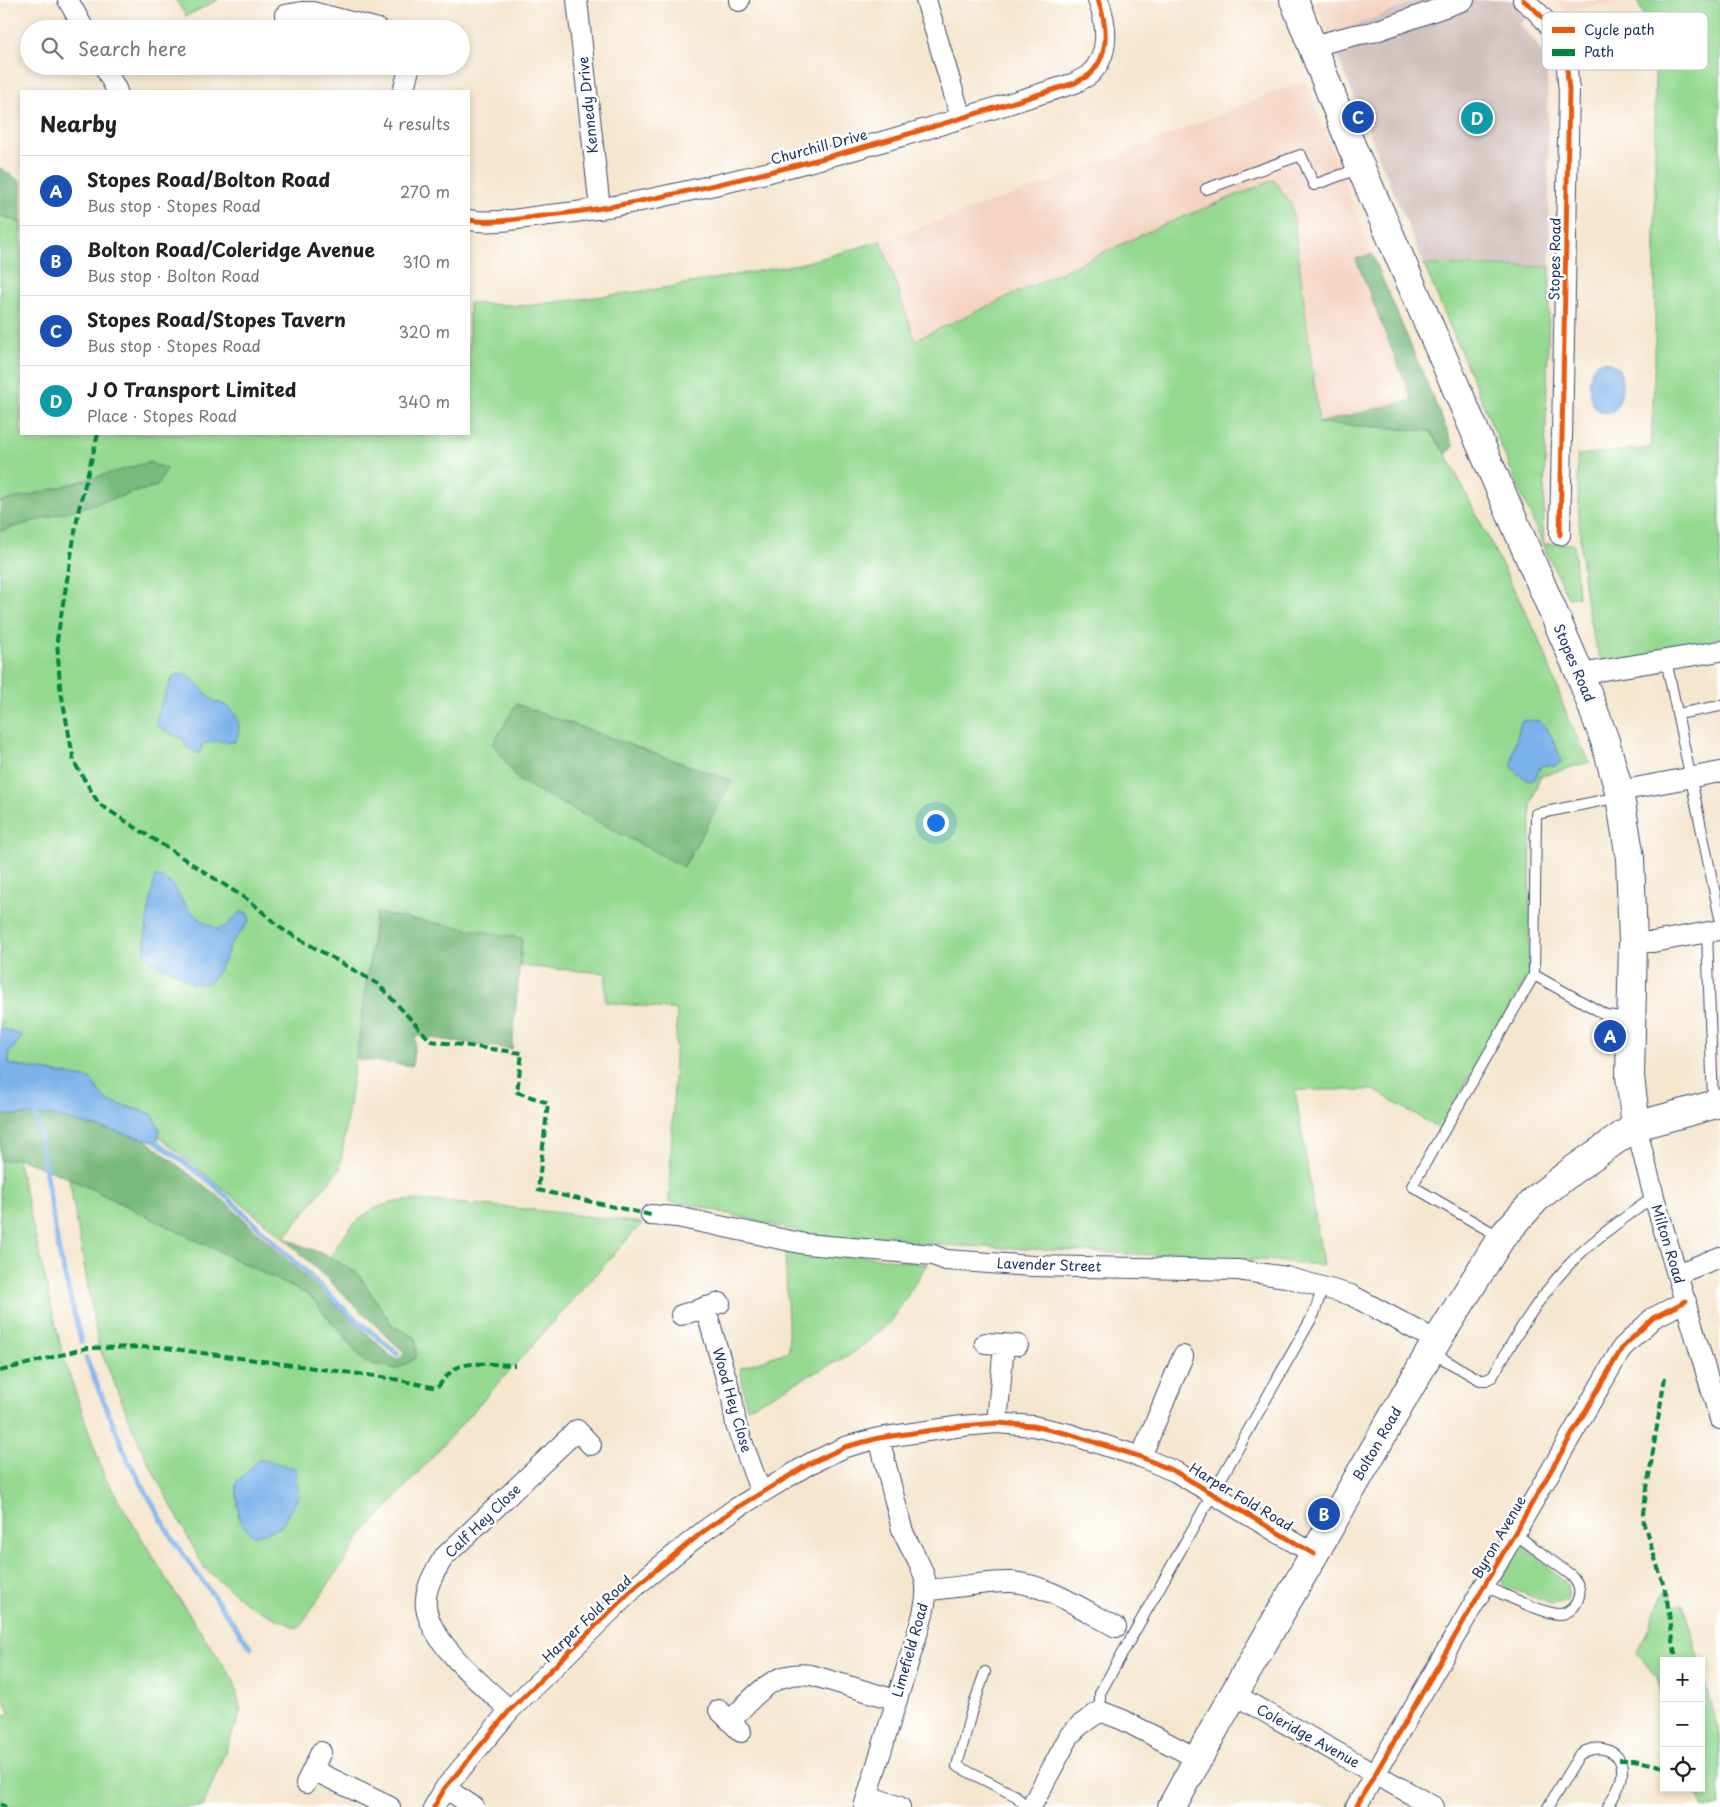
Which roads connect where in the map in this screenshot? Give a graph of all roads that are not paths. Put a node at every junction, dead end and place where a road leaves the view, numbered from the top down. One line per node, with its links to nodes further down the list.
1 (68, 0): 10 (street)
2 (577, 0): 21 (street, Kennedy Drive)
3 (926, 0): 18 (street)
4 (1098, 0): 18 (street, Churchill Drive)
5 (1294, 0): 12 (main road, Stopes Road)
6 (1464, 0): 12 (street)
7 (1523, 0): 9 (street, Stopes Road)
8 (285, 15): 11 (street)
9 (1542, 17)
10 (79, 20)
11 (343, 20)
12 (1316, 54): 19 (main road, Stopes Road)
13 (1566, 70): 23 (street, Stopes Road)
14 (109, 75): 16 (street)
15 (407, 75): 17 (street)
16 (116, 90)
17 (403, 90)
18 (961, 118): 21 (street, Churchill Drive)
19 (1361, 167): 20 (lane); 26 (main road, Stopes Road)
20 (1206, 189)
21 (600, 209): 22 (street, Churchill Drive)
22 (470, 220)
23 (1560, 534)
24 (1720, 651): 25 (street)
25 (1666, 660): 26 (street); 28 (lane)
26 (1580, 674): 31 (main road, Stopes Road)
27 (1720, 706): 28 (lane)
28 (1678, 714): 30 (lane)
29 (1720, 772): 30 (street)
30 (1692, 778): 31 (street); 32 (lane)
31 (1620, 794): 33 (main road, Stopes Road); 34 (lane)
32 (1716, 927): 33 (street); 36 (lane)
33 (1633, 942): 35 (main road, Stopes Road)
34 (1534, 975): 35 (lane); 40 (lane)
35 (1631, 1018): 37 (main road, Stopes Road)
36 (1717, 1105): 37 (main road)
37 (1636, 1126): 38 (street, Milton Road); 40 (main road, Bolton Road)
38 (1654, 1198): 42 (street, Milton Road); 47 (lane)
39 (652, 1214): 43 (street, Lavender Street)
40 (1500, 1238): 47 (main road, Bolton Road)
41 (1720, 1256): 42 (street)
42 (1677, 1274): 44 (street, Milton Road)
43 (1323, 1286): 47 (street, Lavender Street); 55 (lane)
44 (1686, 1301): 49 (street, Milton Road); 56 (street, Byron Avenue)
45 (681, 1315): 54 (street, Wood Hey Close)
46 (1002, 1344): 50 (street)
47 (1434, 1346): 57 (main road, Bolton Road)
48 (1173, 1364): 53 (street)
49 (1720, 1420)
50 (997, 1423): 51 (street, Harper Fold Road); 53 (street, Harper Fold Road)
51 (879, 1438): 54 (street, Harper Fold Road); 59 (street, Limefield Road)
52 (591, 1445): 64 (street, Calf Hey Close)
53 (1141, 1457): 55 (street, Harper Fold Road)
54 (761, 1493): 64 (street, Harper Fold Road)
55 (1214, 1493): 57 (street, Harper Fold Road); 65 (lane)
56 (1514, 1533): 58 (street, Byron Avenue); 58 (lane, Byron Avenue)
57 (1314, 1554): 62 (main road, Bolton Road)
58 (1484, 1586): 69 (street, Byron Avenue)
59 (926, 1590): 60 (street); 63 (street, Limefield Road)
60 (1109, 1618)
61 (985, 1672): 76 (lane)
62 (1235, 1695): 67 (main road, Bolton Road); 69 (street, Coleridge Avenue)
63 (896, 1700): 66 (street); 71 (street, Limefield Road)
64 (510, 1710): 70 (street, Harper Fold Road)
65 (1100, 1711): 67 (street); 77 (street)
66 (730, 1721)
67 (1198, 1759): 78 (main road, Bolton Road)
68 (313, 1768): 72 (street)
69 (1375, 1774): 79 (street, Byron Avenue); 80 (street, Coleridge Avenue)
70 (445, 1788): 73 (street, Harper Fold Road); 74 (street)
71 (866, 1802): 75 (street)
72 (390, 1807)
73 (434, 1807)
74 (474, 1807)
75 (900, 1807)
76 (1026, 1807)
77 (1031, 1807)
78 (1172, 1807)
79 (1356, 1807)
80 (1434, 1807)
81 (1548, 1807): 82 (lane)
82 (1608, 1807)

